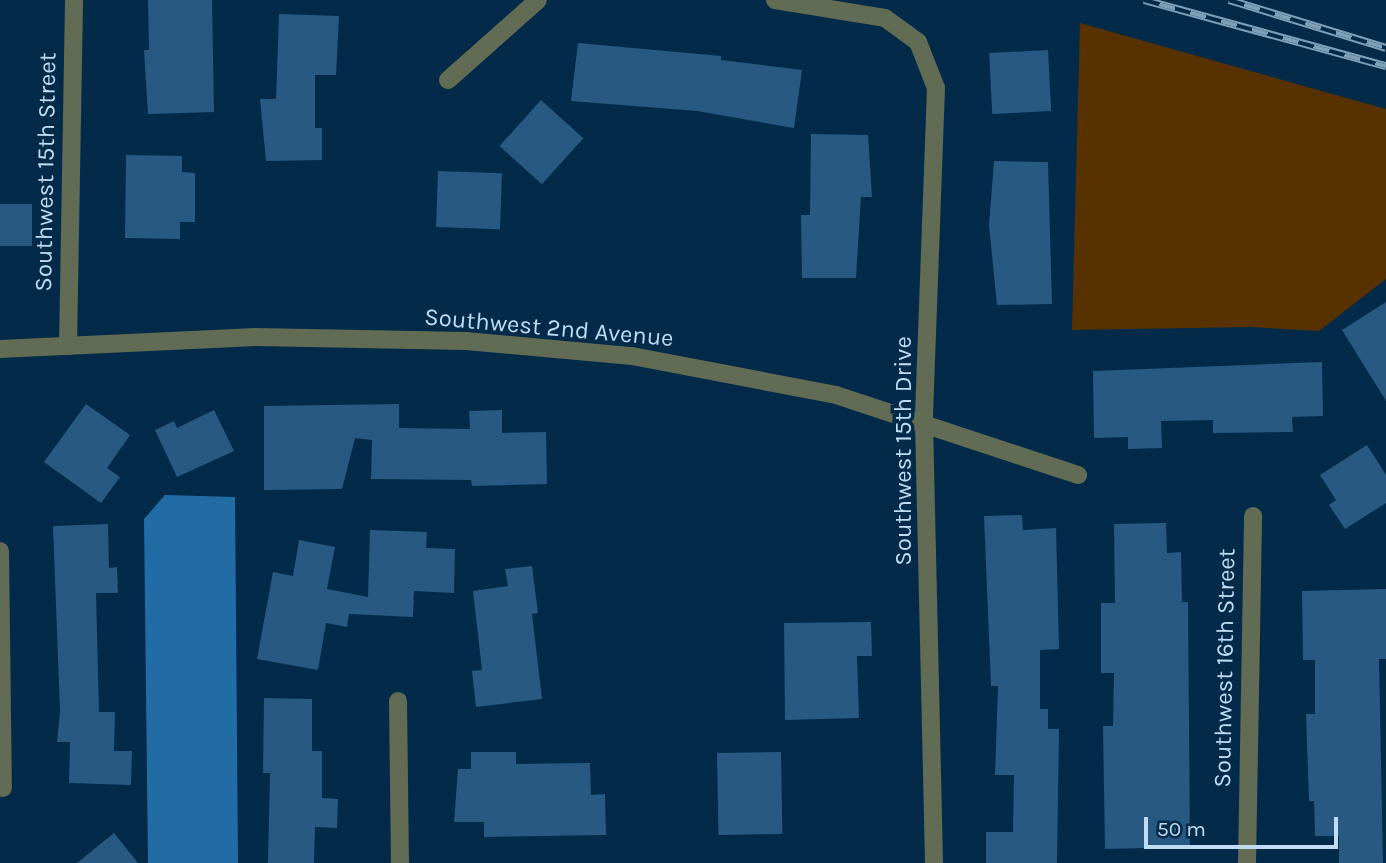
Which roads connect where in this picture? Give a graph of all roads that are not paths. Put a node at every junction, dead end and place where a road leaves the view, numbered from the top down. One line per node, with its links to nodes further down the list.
1 (74, 0): 5 (street, Southwest 15th Street)
2 (538, 0): 4 (street)
3 (775, 0): 7 (street, Southwest 15th Drive)
4 (448, 80)
5 (68, 346): 6 (street, Southwest 2nd Avenue); 7 (street, Southwest 2nd Avenue)
6 (0, 349)
7 (924, 421): 8 (street, Southwest 2nd Avenue); 14 (street, Southwest 15th Drive)
8 (1078, 475)
9 (1253, 516): 15 (street, Southwest 16th Street)
10 (0, 551): 12 (street)
11 (398, 701): 13 (street)
12 (3, 788)
13 (400, 863)
14 (934, 863)
15 (1247, 863)

